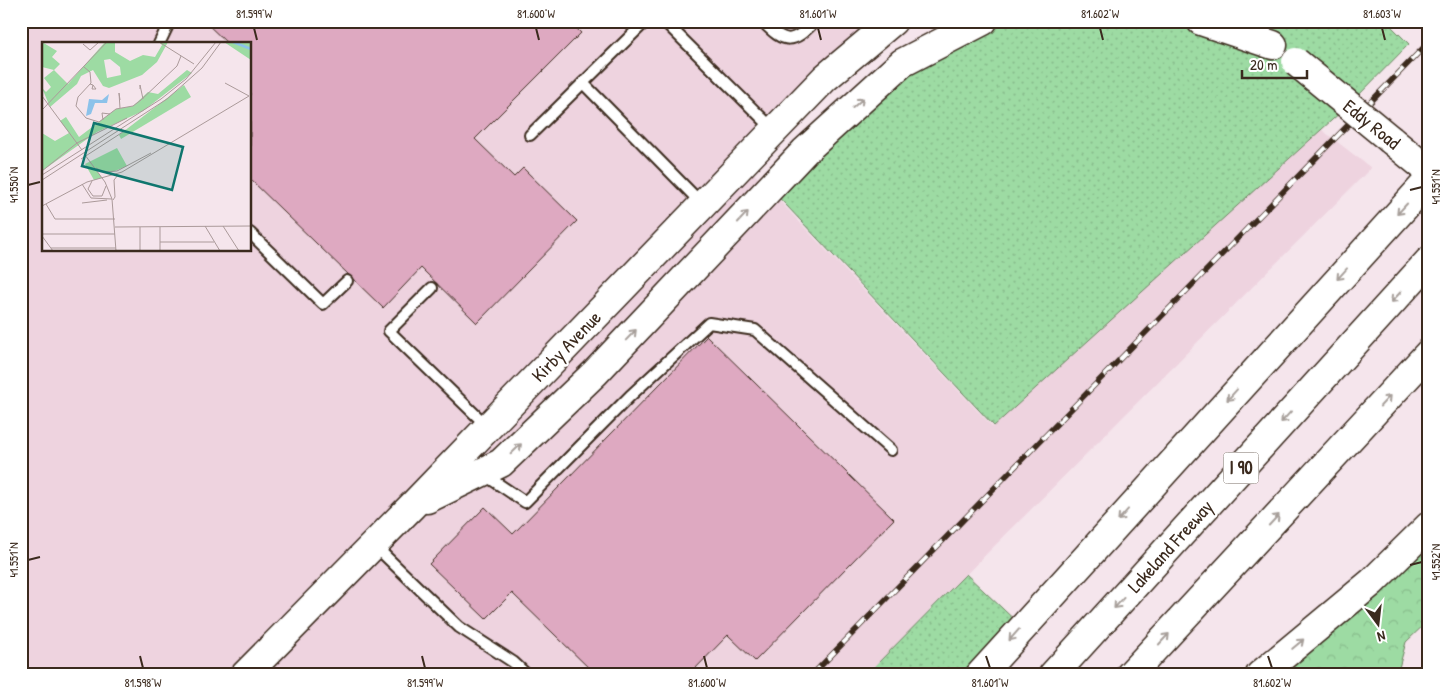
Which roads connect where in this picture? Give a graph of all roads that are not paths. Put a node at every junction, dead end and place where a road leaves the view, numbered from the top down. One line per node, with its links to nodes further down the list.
1 (170, 21): 11 (lane)
2 (646, 21): 14 (lane)
3 (664, 21): 15 (lane)
4 (762, 21): 5 (lane)
5 (815, 21)
6 (867, 21): 13 (main road)
7 (893, 21): 13 (main road, Kirby Avenue)
8 (983, 21): 27 (main road, one-way to 8)
9 (1201, 21): 12 (main road)
10 (1245, 21): 12 (main road, Eddy Road)
11 (161, 42)
12 (1273, 45): 17 (main road, Eddy Road, bridge)
13 (825, 78): 15 (main road, Kirby Avenue)
14 (583, 83): 16 (lane); 19 (lane)
15 (774, 131): 19 (main road, Kirby Avenue)
16 (530, 135)
17 (1429, 171)
18 (1429, 180): 33 (main road, one-way to 33)
19 (703, 205): 25 (main road, Kirby Avenue)
20 (251, 234): 22 (lane)
21 (1429, 261): 34 (main road, Lakeland Freeway / I 90, one-way to 34)
22 (347, 282)
23 (432, 288): 25 (lane)
24 (1429, 353): 35 (main road, one-way to 24)
25 (488, 427): 28 (main road, Kirby Avenue)
26 (891, 450): 27 (lane)
27 (482, 473): 28 (main road)
28 (412, 506): 30 (main road, Kirby Avenue)
29 (1429, 526): 36 (main road, one-way to 29)
30 (373, 544): 31 (main road, Kirby Avenue); 32 (lane)
31 (244, 675)
32 (527, 675)
33 (980, 675)
34 (1053, 675)
35 (1130, 675)
36 (1260, 675)

